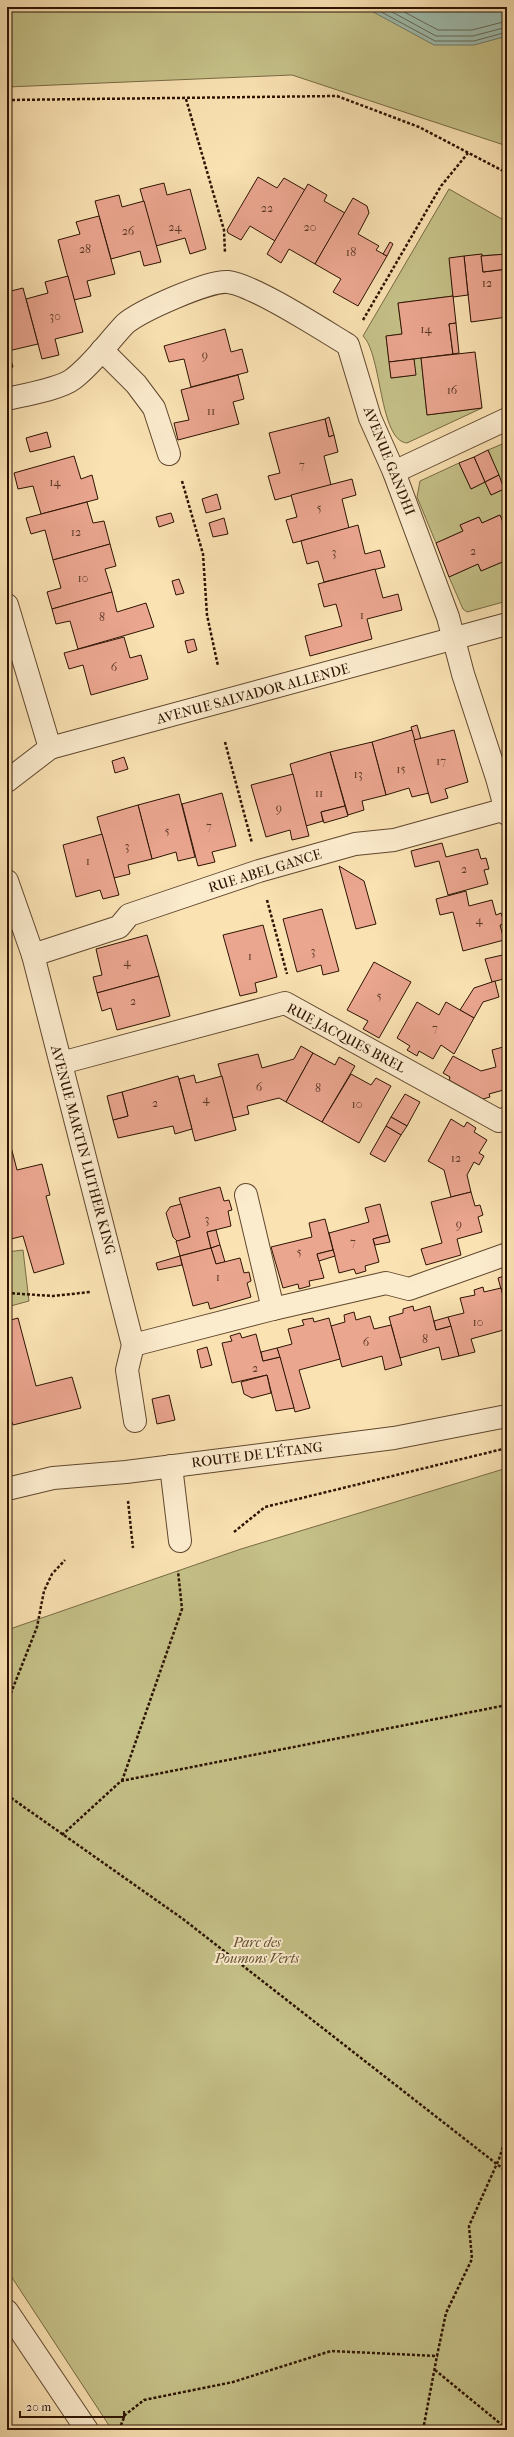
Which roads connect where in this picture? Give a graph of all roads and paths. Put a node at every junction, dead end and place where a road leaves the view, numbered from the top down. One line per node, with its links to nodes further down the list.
1 (186, 99): 2 (path); 3 (path); 5 (path)
2 (7, 100)
3 (468, 153): 4 (path); 6 (path)
4 (507, 173)
5 (227, 282): 6 (street); 7 (street)
6 (348, 345): 11 (street, AVENUE GANDHI)
7 (102, 350): 8 (street); 10 (street)
8 (7, 399)
9 (507, 419): 11 (street)
10 (169, 454): 15 (path)
11 (394, 472): 14 (street, AVENUE GANDHI)
12 (7, 605): 16 (street)
13 (507, 624): 14 (street, AVENUE SALVADOR ALLENDE)
14 (454, 640): 16 (street, AVENUE SALVADOR ALLENDE); 18 (street, AVENUE GANDHI)
15 (218, 666)
16 (50, 748): 17 (street, AVENUE SALVADOR ALLENDE)
17 (7, 781)
18 (506, 812): 20 (street, RUE ABEL GANCE)
19 (7, 881): 20 (street, AVENUE MARTIN LUTHER KING)
20 (32, 955): 21 (street, AVENUE MARTIN LUTHER KING)
21 (61, 1063): 22 (street, RUE JACQUES BREL); 25 (street, AVENUE MARTIN LUTHER KING)
22 (507, 1118)
23 (246, 1195): 27 (street)
24 (507, 1254): 27 (street)
25 (119, 1288): 26 (path); 28 (street, AVENUE MARTIN LUTHER KING)
26 (7, 1294)
27 (273, 1309): 28 (street)
28 (133, 1345): 30 (street, AVENUE MARTIN LUTHER KING)
29 (507, 1416): 32 (street, ROUTE DE L'ÉTANG)
30 (135, 1421)
31 (507, 1448): 35 (path)
32 (172, 1466): 33 (street, ROUTE DE L'ÉTANG); 36 (street)
33 (126, 1472): 34 (street, ROUTE DE L'ÉTANG); 37 (path)
34 (7, 1489)
35 (234, 1532)
36 (180, 1541)
37 (133, 1548)
38 (65, 1560): 40 (path)
39 (178, 1570): 42 (path)
40 (7, 1703)
41 (507, 1704): 42 (path)
42 (121, 1781): 44 (path)
43 (7, 1795): 44 (path)
44 (62, 1835): 46 (path)
45 (507, 2134): 46 (path)
46 (496, 2165): 47 (path); 49 (path)
47 (507, 2172)
48 (7, 2311): 52 (street)
49 (437, 2356): 50 (path); 53 (path)
50 (435, 2370): 51 (path); 54 (path)
51 (507, 2429)
52 (87, 2430)
53 (118, 2430)
54 (423, 2430)

